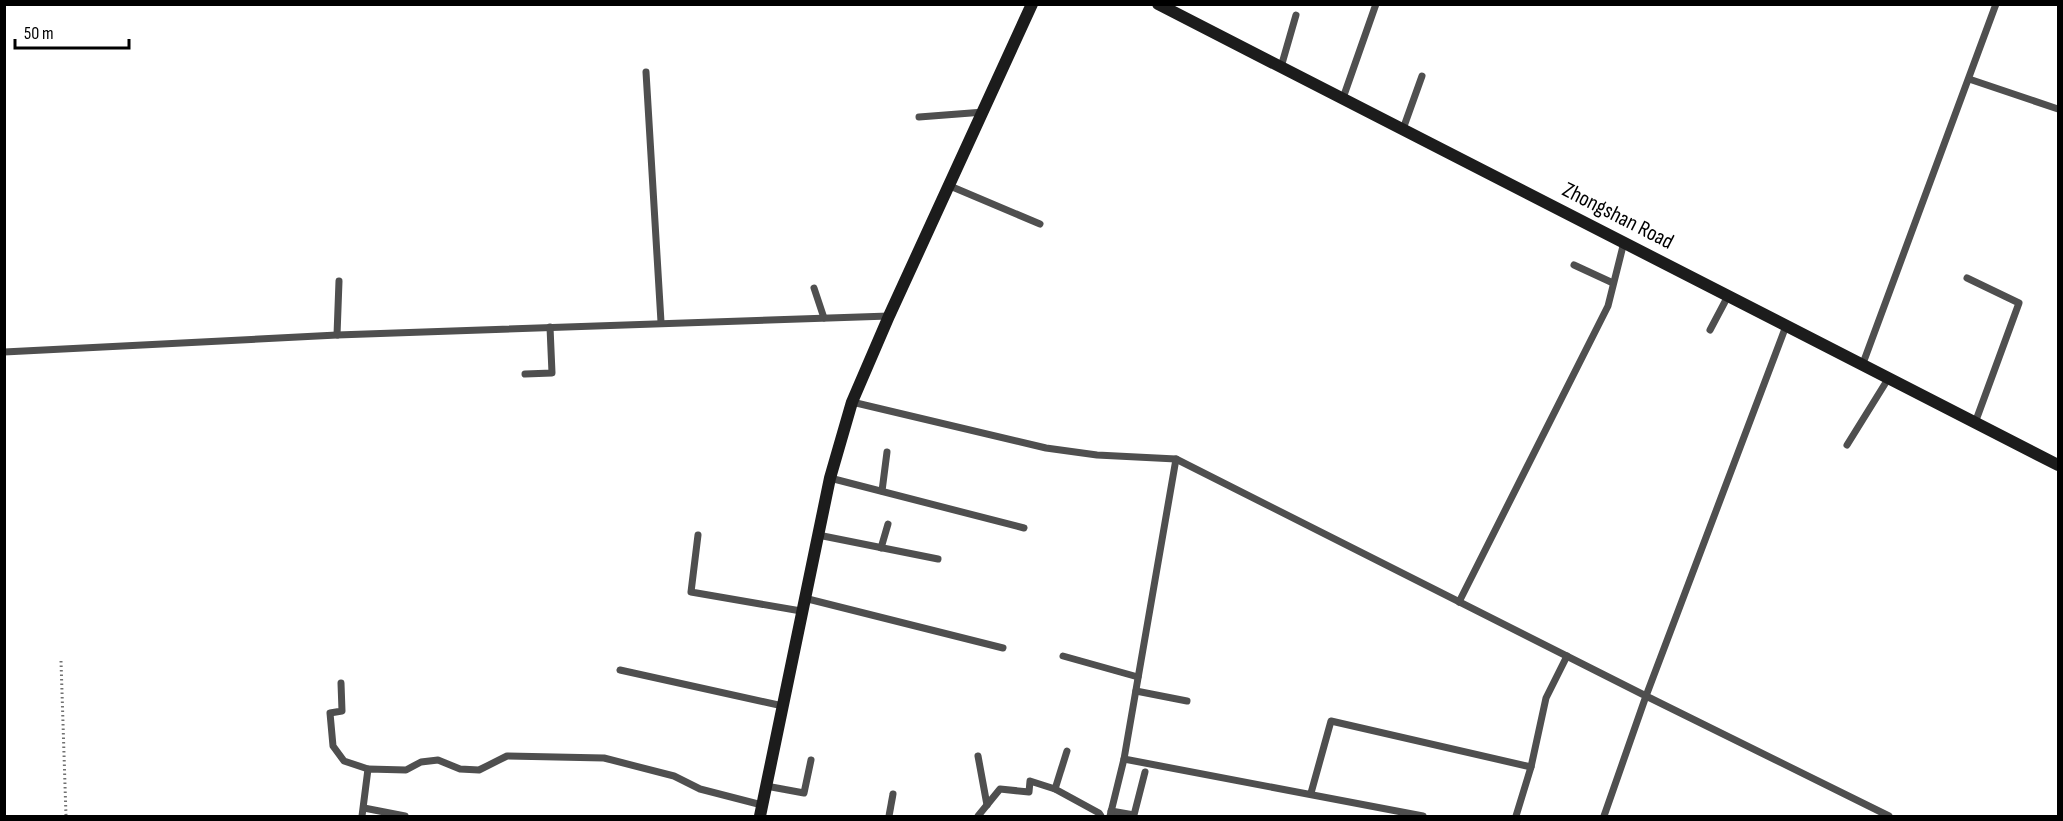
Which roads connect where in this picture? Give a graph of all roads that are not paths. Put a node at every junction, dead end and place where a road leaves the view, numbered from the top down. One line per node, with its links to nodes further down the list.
1 (1032, 4): 12 (main road)
2 (1158, 4): 6 (main road, Zhongshan Road)
3 (1376, 4): 10 (lane)
4 (1996, 4): 9 (lane)
5 (1296, 15): 6 (lane)
6 (1281, 66): 10 (main road, Zhongshan Road)
7 (646, 72): 26 (lane)
8 (1422, 76): 14 (lane)
9 (1969, 79): 11 (lane); 32 (lane)
10 (1343, 98): 14 (main road, Zhongshan Road)
11 (2058, 109)
12 (984, 112): 13 (lane); 15 (main road)
13 (919, 117)
14 (1403, 129): 17 (main road, Zhongshan Road)
15 (950, 186): 16 (lane); 24 (main road)
16 (1040, 224)
17 (1624, 242): 21 (lane); 23 (main road, Zhongshan Road)
18 (1574, 265): 21 (lane)
19 (1967, 278): 36 (lane)
20 (339, 281): 30 (lane)
21 (1613, 283): 49 (lane)
22 (814, 288): 25 (lane)
23 (1728, 296): 27 (main road, Zhongshan Road); 29 (lane)
24 (890, 316): 25 (lane); 35 (main road)
25 (824, 318): 26 (lane)
26 (661, 322): 28 (lane)
27 (1786, 326): 32 (main road, Zhongshan Road); 58 (lane)
28 (550, 327): 30 (lane); 33 (lane)
29 (1710, 330)
30 (337, 335): 31 (lane)
31 (4, 352)
32 (1862, 366): 34 (main road, Zhongshan Road)
33 (525, 374)
34 (1888, 379): 36 (main road, Zhongshan Road); 37 (lane)
35 (852, 402): 39 (lane); 41 (main road)
36 (1975, 423): 40 (main road, Zhongshan Road)
37 (1847, 445)
38 (887, 452): 42 (lane)
39 (1176, 459): 49 (lane); 55 (lane)
40 (2058, 465)
41 (830, 478): 42 (lane); 46 (main road)
42 (882, 491): 44 (lane)
43 (888, 524): 47 (lane)
44 (1024, 528)
45 (699, 535): 50 (lane)
46 (818, 535): 47 (lane); 50 (main road)
47 (881, 548): 48 (lane)
48 (938, 559)
49 (1459, 602): 53 (lane)
50 (803, 605): 51 (lane); 60 (main road)
51 (1003, 648)
52 (1063, 656): 55 (lane)
53 (1567, 656): 58 (lane); 65 (lane)
54 (620, 670): 60 (lane)
55 (1138, 677): 57 (lane)
56 (341, 682): 66 (lane)
57 (1136, 691): 59 (lane); 63 (lane)
58 (1646, 696): 83 (lane); 84 (lane)
59 (1187, 701)
60 (783, 706): 68 (main road)
61 (1067, 751): 69 (lane)
62 (978, 756): 72 (lane)
63 (1124, 759): 71 (lane); 75 (lane)
64 (811, 760): 68 (lane)
65 (1531, 767): 71 (lane); 82 (lane)
66 (368, 769): 73 (lane); 74 (lane)
67 (1145, 772): 75 (lane)
68 (766, 786): 74 (main road)
69 (1055, 789): 72 (lane); 80 (lane)
70 (893, 794): 78 (lane)
71 (1311, 794): 81 (lane)
72 (987, 805): 79 (lane)
73 (364, 807): 76 (lane); 77 (lane)
74 (761, 811)
75 (1111, 813)
76 (362, 816)
77 (405, 816)
78 (889, 816)
79 (978, 816)
80 (1101, 816)
81 (1423, 816)
82 (1516, 816)
83 (1604, 816)
84 (1888, 816)

